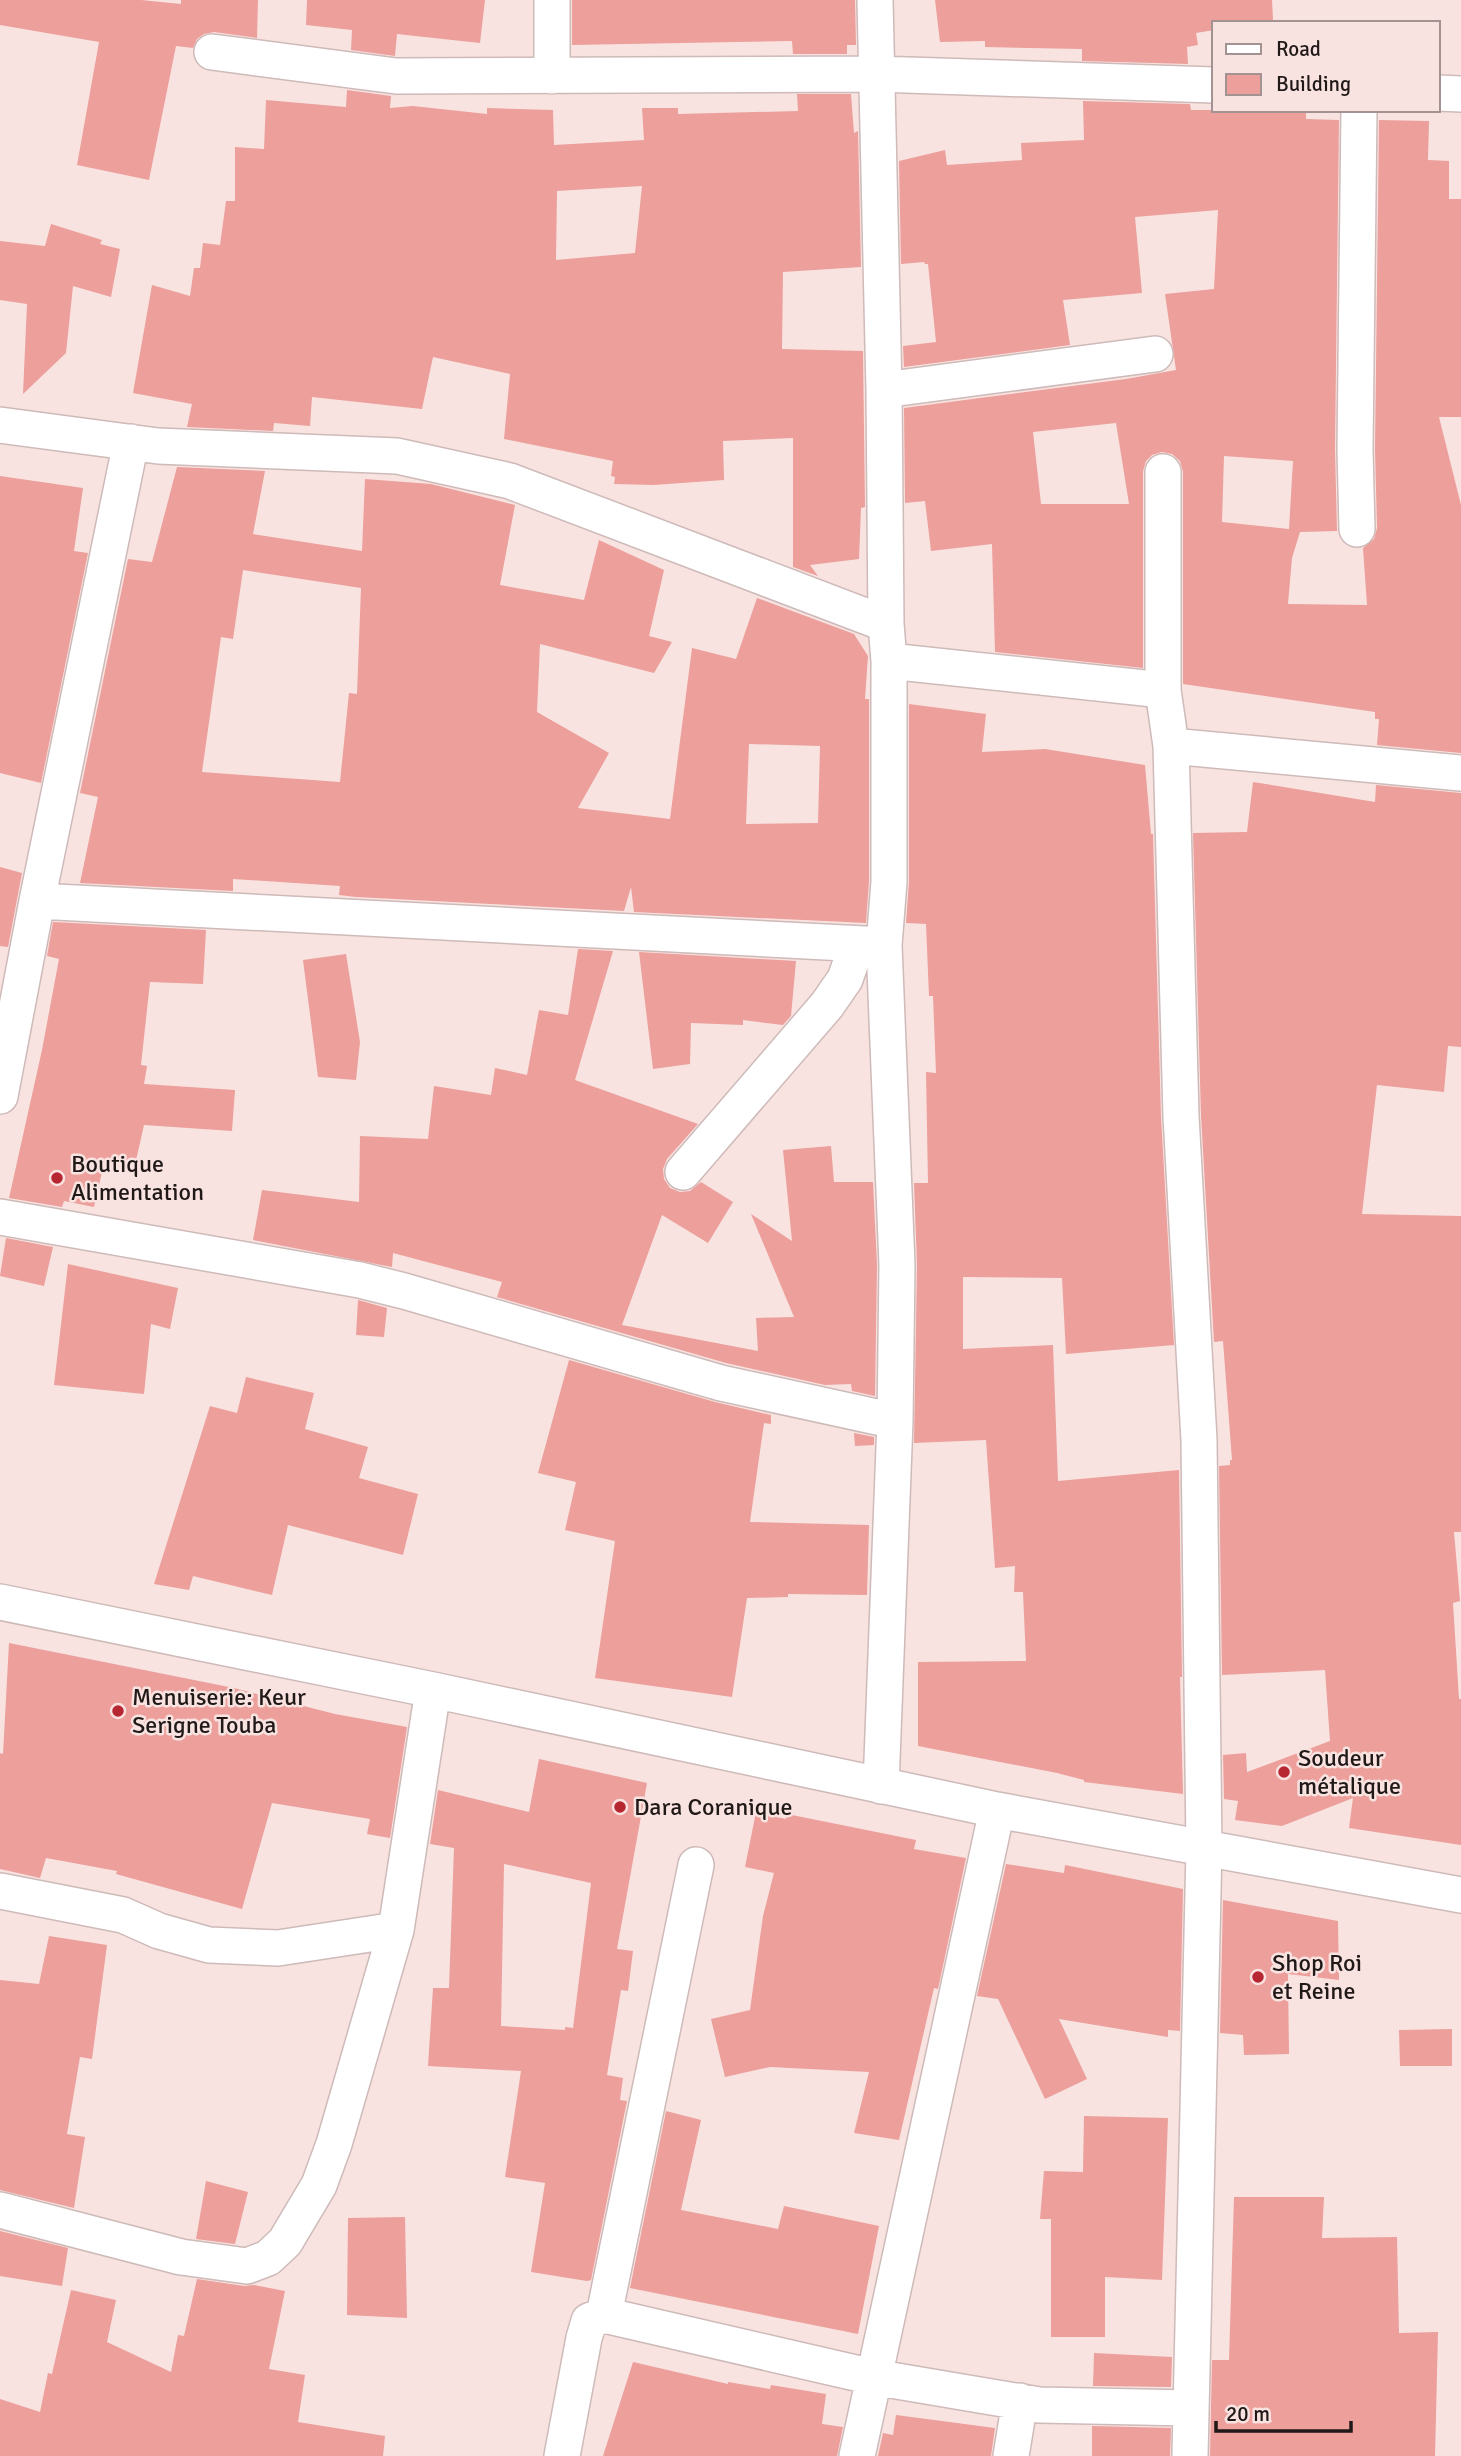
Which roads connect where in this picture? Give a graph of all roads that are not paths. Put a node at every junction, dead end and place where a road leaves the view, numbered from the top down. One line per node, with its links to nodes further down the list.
1 (552, 0): 5 (street)
2 (875, 0): 4 (street)
3 (212, 52): 5 (street)
4 (876, 74): 5 (street); 6 (street); 11 (street)
5 (552, 76)
6 (1212, 85)
7 (1440, 93): 8 (street)
8 (1461, 94)
9 (1359, 112): 15 (street)
10 (1155, 354): 11 (street)
11 (884, 390): 16 (street)
12 (0, 425): 13 (street)
13 (131, 442): 16 (street); 21 (street)
14 (1163, 472): 18 (street)
15 (1357, 529)
16 (886, 624): 17 (street)
17 (889, 662): 18 (street); 22 (street)
18 (1163, 690): 19 (street)
19 (1171, 746): 20 (street); 31 (street)
20 (1461, 773)
21 (37, 901): 22 (street); 23 (street)
22 (871, 945): 24 (street); 26 (street)
23 (0, 1096)
24 (683, 1172)
25 (0, 1217): 26 (street)
26 (895, 1421): 29 (street)
27 (0, 1602): 28 (street)
28 (433, 1690): 29 (street); 35 (street)
29 (881, 1786): 30 (street)
30 (997, 1810): 31 (street); 38 (street)
31 (1204, 1849): 34 (street); 40 (street)
32 (696, 1865): 37 (street)
33 (0, 1891): 35 (street)
34 (1461, 1895)
35 (396, 1930): 36 (street)
36 (0, 2210)
37 (604, 2315): 38 (street); 41 (street)
38 (873, 2377): 39 (street); 42 (street)
39 (1020, 2401): 40 (street); 43 (street)
40 (1191, 2408): 44 (street)
41 (562, 2456)
42 (857, 2456)
43 (1011, 2456)
44 (1190, 2456)

